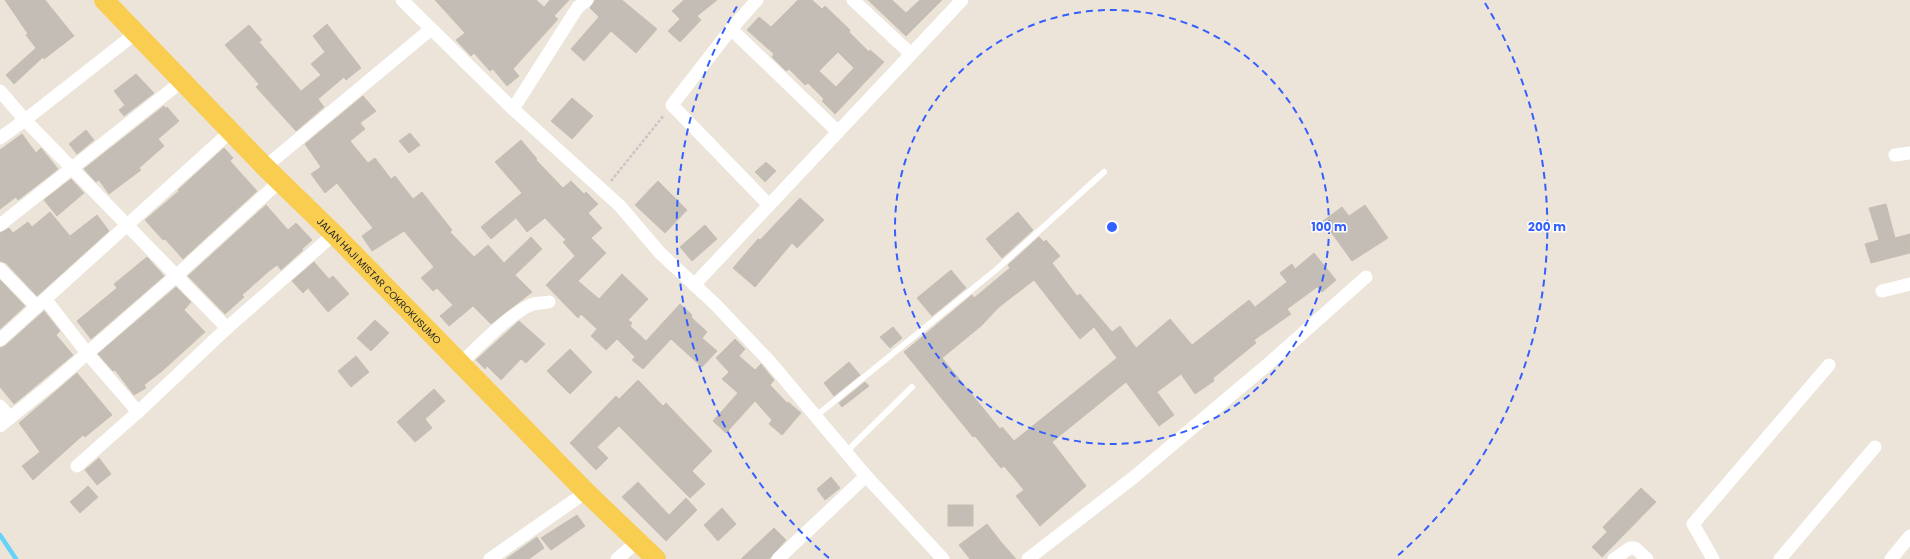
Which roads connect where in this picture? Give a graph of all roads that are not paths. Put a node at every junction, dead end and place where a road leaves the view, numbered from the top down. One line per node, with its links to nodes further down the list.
1 (104, 0): 9 (main road, JALAN HAJI MISTAR COKROKUSUMO)
2 (402, 0): 7 (street)
3 (587, 0): 13 (street)
4 (757, 0): 8 (street)
5 (853, 0): 10 (street)
6 (962, 0): 10 (street)
7 (432, 29): 13 (street); 20 (street)
8 (731, 29): 16 (street); 24 (street)
9 (136, 33): 11 (main road, JALAN HAJI MISTAR COKROKUSUMO); 14 (street)
10 (911, 54): 16 (street)
11 (181, 82): 15 (main road, JALAN HAJI MISTAR COKROKUSUMO); 21 (street)
12 (0, 91): 14 (street)
13 (513, 109): 32 (street)
14 (25, 120): 17 (street); 21 (street)
15 (230, 132): 20 (main road, JALAN HAJI MISTAR COKROKUSUMO); 25 (street)
16 (838, 132): 24 (street)
17 (0, 138)
18 (1910, 153): 19 (street)
19 (1895, 155)
20 (265, 167): 23 (main road, JALAN HAJI MISTAR COKROKUSUMO)
21 (73, 169): 25 (street); 26 (street)
22 (1104, 172): 44 (lane)
23 (279, 182): 27 (main road, JALAN HAJI MISTAR COKROKUSUMO); 29 (street)
24 (768, 205): 32 (street)
25 (128, 224): 29 (street); 35 (street)
26 (0, 226)
27 (334, 234): 36 (street); 39 (main road, JALAN HAJI MISTAR COKROKUSUMO)
28 (0, 269): 35 (street)
29 (176, 276): 36 (street); 38 (street)
30 (1366, 277): 59 (street)
31 (1910, 284): 33 (street)
32 (694, 285): 44 (street)
33 (1882, 291)
34 (549, 302): 39 (street)
35 (41, 304): 37 (street); 38 (street)
36 (227, 328): 43 (street)
37 (0, 340)
38 (87, 353): 43 (street); 45 (street)
39 (460, 364): 50 (main road, JALAN HAJI MISTAR COKROKUSUMO)
40 (1829, 365): 61 (street)
41 (912, 387): 47 (lane)
42 (0, 406): 45 (street)
43 (138, 412): 48 (street)
44 (816, 416): 47 (street)
45 (5, 422)
46 (1875, 447): 62 (street)
47 (846, 452): 49 (street)
48 (77, 466)
49 (866, 476): 57 (street); 58 (street)
50 (586, 492): 52 (main road, JALAN HAJI MISTAR COKROKUSUMO); 54 (street)
51 (1910, 536): 63 (street)
52 (638, 541): 55 (street); 56 (main road, JALAN HAJI MISTAR COKROKUSUMO)
53 (1615, 558): 60 (street)
54 (490, 559)
55 (617, 559)
56 (656, 559)
57 (778, 559)
58 (942, 559)
59 (1028, 559)
60 (1647, 559)
61 (1713, 559)
62 (1780, 559)
63 (1891, 559)

